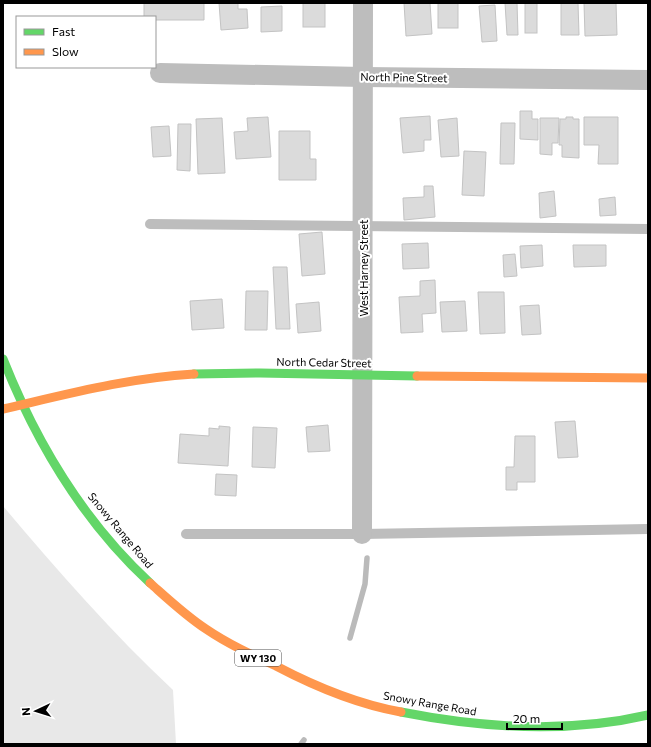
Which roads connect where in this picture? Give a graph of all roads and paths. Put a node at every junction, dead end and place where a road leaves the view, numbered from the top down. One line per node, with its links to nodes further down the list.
1 (363, 3): 3 (street, West Harney Street)
2 (160, 73): 3 (street, North Pine Street)
3 (363, 77): 4 (street, North Pine Street); 6 (street, West Harney Street)
4 (648, 80)
5 (150, 224): 6 (lane)
6 (363, 226): 7 (lane); 9 (street, West Harney Street)
7 (648, 229)
8 (3, 359): 11 (main road, Snowy Range Road / WY 130)
9 (362, 375): 10 (main road, North Cedar Street); 11 (main road, North Cedar Street); 15 (street, West Harney Street)
10 (648, 378)
11 (22, 405): 12 (main road, North Cedar Street); 16 (main road, Snowy Range Road / WY 130)
12 (3, 409)
13 (648, 529): 15 (lane)
14 (186, 534): 15 (lane)
15 (362, 534)
16 (648, 715)

